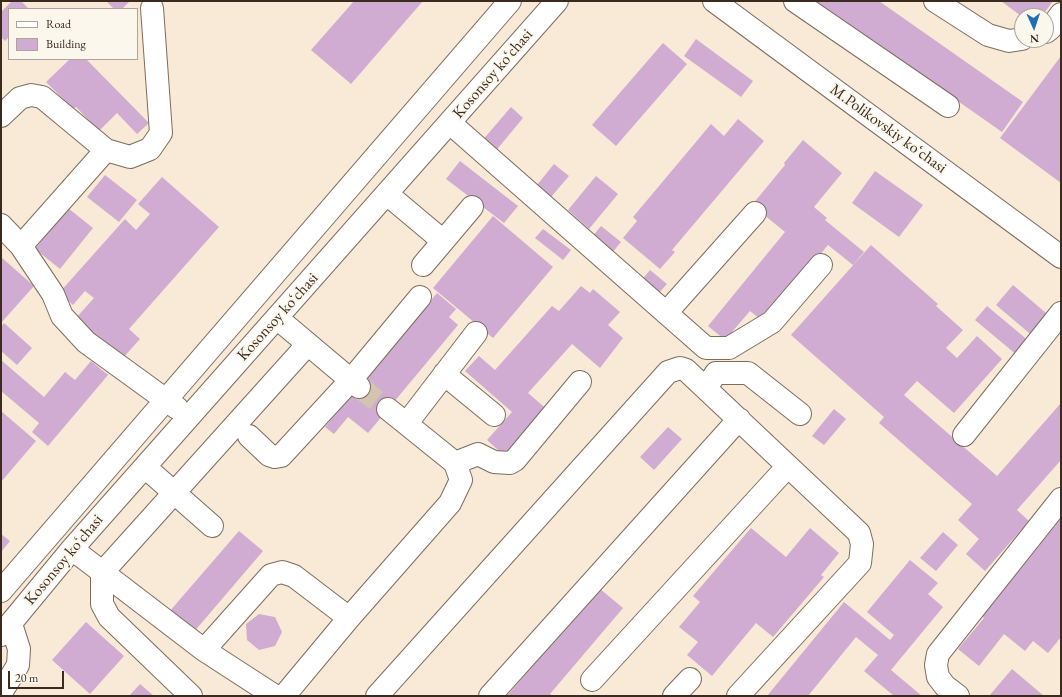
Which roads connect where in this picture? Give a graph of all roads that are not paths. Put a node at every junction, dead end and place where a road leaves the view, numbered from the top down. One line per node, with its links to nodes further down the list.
1 (510, 1): 33 (street, Kosonsoy koʻchasi)
2 (557, 1): 12 (street, Kosonsoy koʻchasi)
3 (714, 1): 20 (street, M.Polikovskiy koʻchasi)
4 (795, 1): 10 (street)
5 (935, 1): 9 (street)
6 (152, 8): 13 (street)
7 (1061, 14): 8 (street)
8 (1054, 24)
9 (1014, 40)
10 (948, 106)
11 (1, 116): 13 (street)
12 (450, 123): 14 (street, Kosonsoy koʻchasi); 24 (street)
13 (106, 150): 19 (street)
14 (387, 194): 18 (street); 26 (street, Kosonsoy koʻchasi)
15 (472, 207): 18 (street)
16 (755, 213): 24 (street)
17 (1, 225): 19 (street)
18 (443, 242): 21 (street)
19 (21, 246): 33 (street)
20 (1061, 257)
21 (423, 265)
22 (821, 265): 24 (street)
23 (420, 297): 31 (street)
24 (666, 313)
25 (1061, 313): 40 (street)
26 (277, 318): 28 (street); 37 (street, Kosonsoy koʻchasi)
27 (476, 333): 29 (street)
28 (308, 344): 31 (street); 45 (street)
29 (444, 374): 36 (street); 39 (street)
30 (580, 382): 42 (street)
31 (355, 383): 41 (street)
32 (706, 388): 35 (street); 38 (street); 60 (street)
33 (166, 399): 37 (street); 50 (street, Kosonsoy koʻchasi)
34 (388, 409): 39 (street)
35 (800, 414)
36 (494, 415)
37 (188, 418): 44 (street, Kosonsoy koʻchasi)
38 (738, 420): 43 (street); 61 (street)
39 (407, 423): 42 (street)
40 (964, 435)
41 (249, 436)
42 (455, 462): 51 (street)
43 (788, 466): 55 (street); 63 (street)
44 (145, 467): 45 (street); 48 (street, Kosonsoy koʻchasi)
45 (175, 493): 47 (street); 49 (street)
46 (1061, 500): 64 (street)
47 (212, 526)
48 (72, 549): 49 (street); 52 (street, Kosonsoy koʻchasi)
49 (102, 574): 53 (street); 57 (street)
50 (1, 591)
51 (349, 618): 53 (street); 59 (street)
52 (6, 629): 56 (street)
53 (204, 650): 58 (street)
54 (690, 679): 62 (street)
55 (592, 680)
56 (1, 692)
57 (191, 696)
58 (275, 696)
59 (284, 696)
60 (377, 696)
61 (490, 696)
62 (674, 696)
63 (738, 696)
64 (958, 696)

